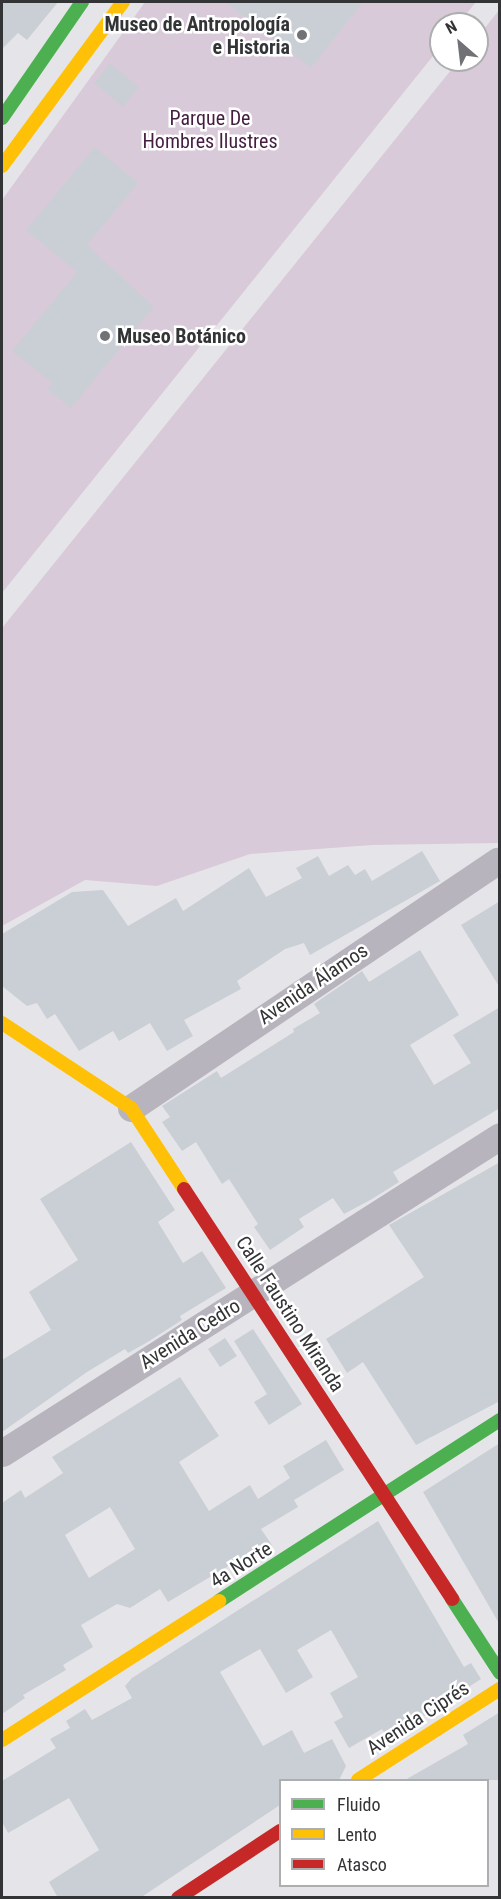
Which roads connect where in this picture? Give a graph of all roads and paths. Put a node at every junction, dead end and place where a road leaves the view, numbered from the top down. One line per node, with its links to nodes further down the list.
1 (82, 2): 3 (street)
2 (123, 2): 4 (street)
3 (2, 118)
4 (2, 166)
5 (497, 861): 7 (street, Avenida Álamos)
6 (2, 1023): 7 (street, Calle Faustino Miranda)
7 (131, 1108): 9 (street, Calle Faustino Miranda)
8 (500, 1136): 9 (street, Avenida Cedro)
9 (254, 1293): 11 (street, Avenida Cedro); 12 (street, Calle Faustino Miranda)
10 (500, 1420): 12 (street, 4a Norte)
11 (2, 1453)
12 (386, 1496): 13 (street, Calle Faustino Miranda); 15 (street, 4a Norte)
13 (500, 1672)
14 (500, 1689): 16 (street, Avenida Ciprés)
15 (2, 1740)
16 (360, 1779)
17 (279, 1832): 18 (street)
18 (178, 1898)

